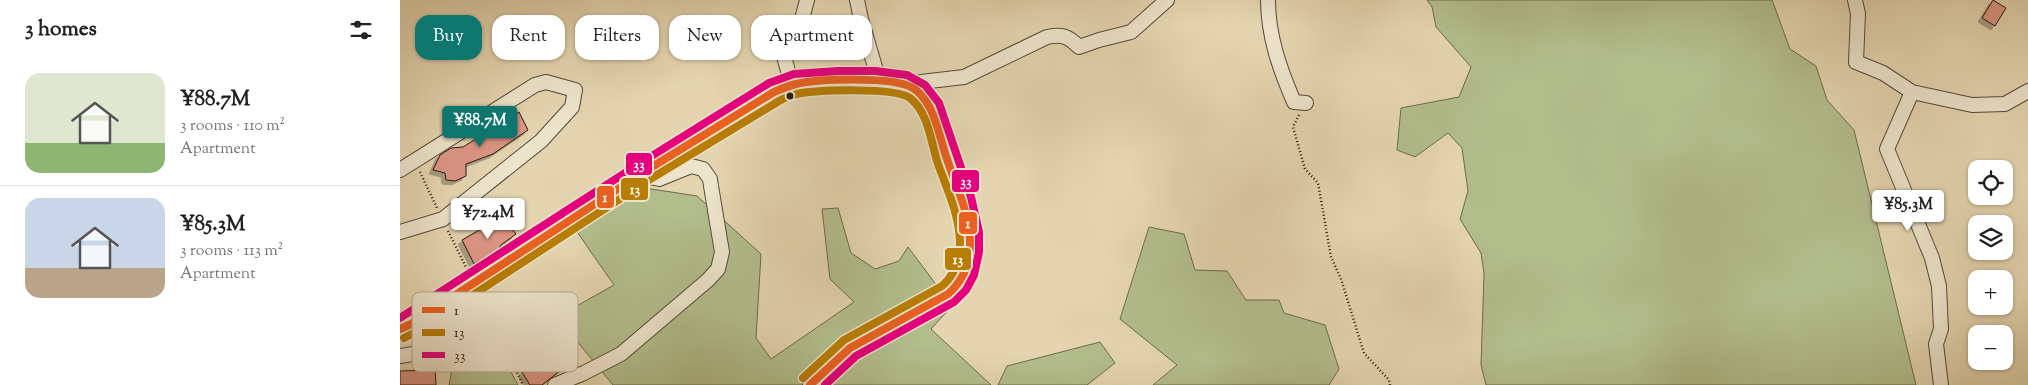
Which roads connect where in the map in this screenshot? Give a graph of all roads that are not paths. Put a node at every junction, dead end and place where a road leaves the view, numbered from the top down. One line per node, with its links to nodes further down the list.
1 (807, 0): 7 (street)
2 (857, 0): 6 (street)
3 (1167, 0): 8 (street)
4 (1268, 0): 11 (street)
5 (1855, 0): 10 (street)
6 (879, 81): 7 (street); 8 (street)
7 (790, 86): 13 (street)
8 (911, 86): 19 (street)
9 (2028, 91): 10 (street)
10 (1912, 92): 20 (street)
11 (1306, 103)
12 (400, 170): 14 (street)
13 (646, 170): 15 (street); 18 (street)
14 (400, 232)
15 (459, 292)
16 (412, 323): 17 (street)
17 (400, 330)
18 (555, 385)
19 (810, 385)
20 (1941, 385)

